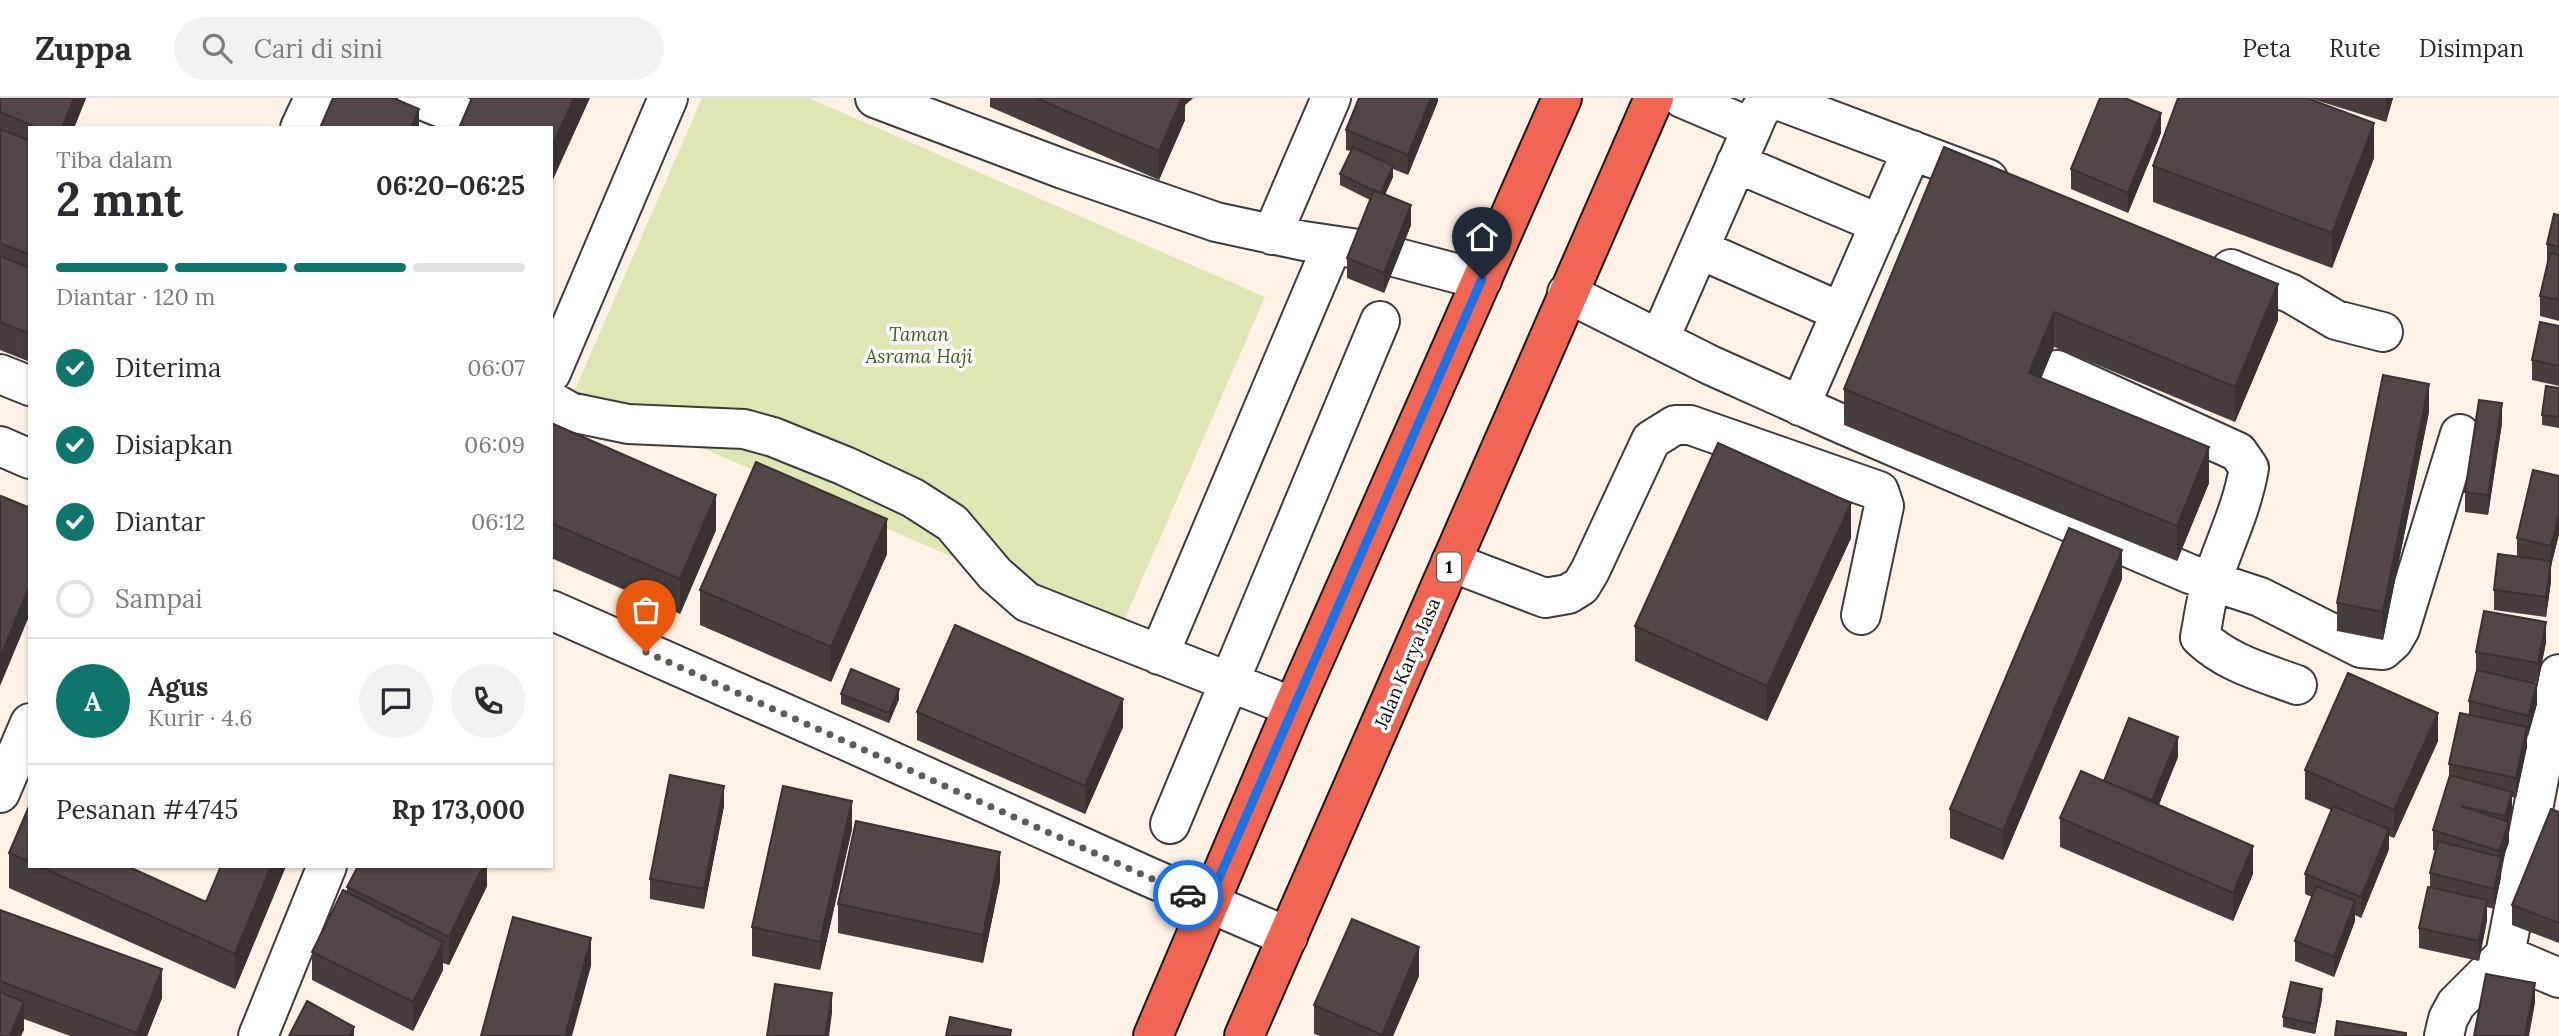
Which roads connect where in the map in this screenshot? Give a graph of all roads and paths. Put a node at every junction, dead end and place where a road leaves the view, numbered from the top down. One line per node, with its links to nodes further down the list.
1 (314, 98): 10 (street)
2 (417, 98): 9 (street)
3 (668, 98): 26 (street)
4 (875, 98): 16 (street)
5 (1331, 98): 16 (street)
6 (1562, 98): 20 (highway)
7 (1654, 98): 21 (highway, Jalan Karya Jasa / 1)
8 (1682, 98): 11 (street)
9 (459, 114)
10 (301, 126)
11 (1752, 128): 12 (street); 13 (street)
12 (1912, 150): 14 (street); 15 (street)
13 (1736, 163): 15 (street); 17 (street)
14 (2019, 190)
15 (1880, 223): 22 (street)
16 (1272, 235): 39 (street)
17 (1699, 249): 22 (street); 25 (street)
18 (2195, 254): 24 (street)
19 (1398, 258): 20 (street)
20 (1482, 279): 43 (highway)
21 (1567, 292): 25 (street); 35 (highway, Jalan Karya Jasa / 1)
22 (1841, 312): 31 (street)
23 (1380, 321): 41 (street)
24 (2384, 332)
25 (1660, 338): 31 (street)
26 (553, 368)
27 (2057, 370): 36 (street)
28 (0, 374): 29 (street)
29 (28, 385)
30 (553, 402): 39 (street)
31 (1800, 406): 36 (street)
32 (2460, 434): 36 (street)
33 (0, 446): 34 (street)
34 (28, 458)
35 (1451, 562): 38 (street); 50 (highway, Jalan Karya Jasa / 1)
36 (2212, 579): 42 (street)
37 (553, 611): 49 (street)
38 (1861, 615)
39 (1159, 655): 41 (street)
40 (2559, 674): 46 (street)
41 (1229, 682): 43 (street); 47 (street)
42 (2297, 685)
43 (1293, 707): 49 (highway)
44 (28, 728): 45 (street)
45 (0, 793)
46 (2547, 801): 51 (street)
47 (1170, 824)
48 (326, 868): 53 (street)
49 (1208, 903): 50 (street); 54 (highway)
50 (1288, 937): 55 (highway, Jalan Karya Jasa / 1)
51 (2505, 955): 52 (street); 56 (street)
52 (2559, 978)
53 (258, 1036)
54 (1153, 1036)
55 (1244, 1036)
56 (2444, 1036)

